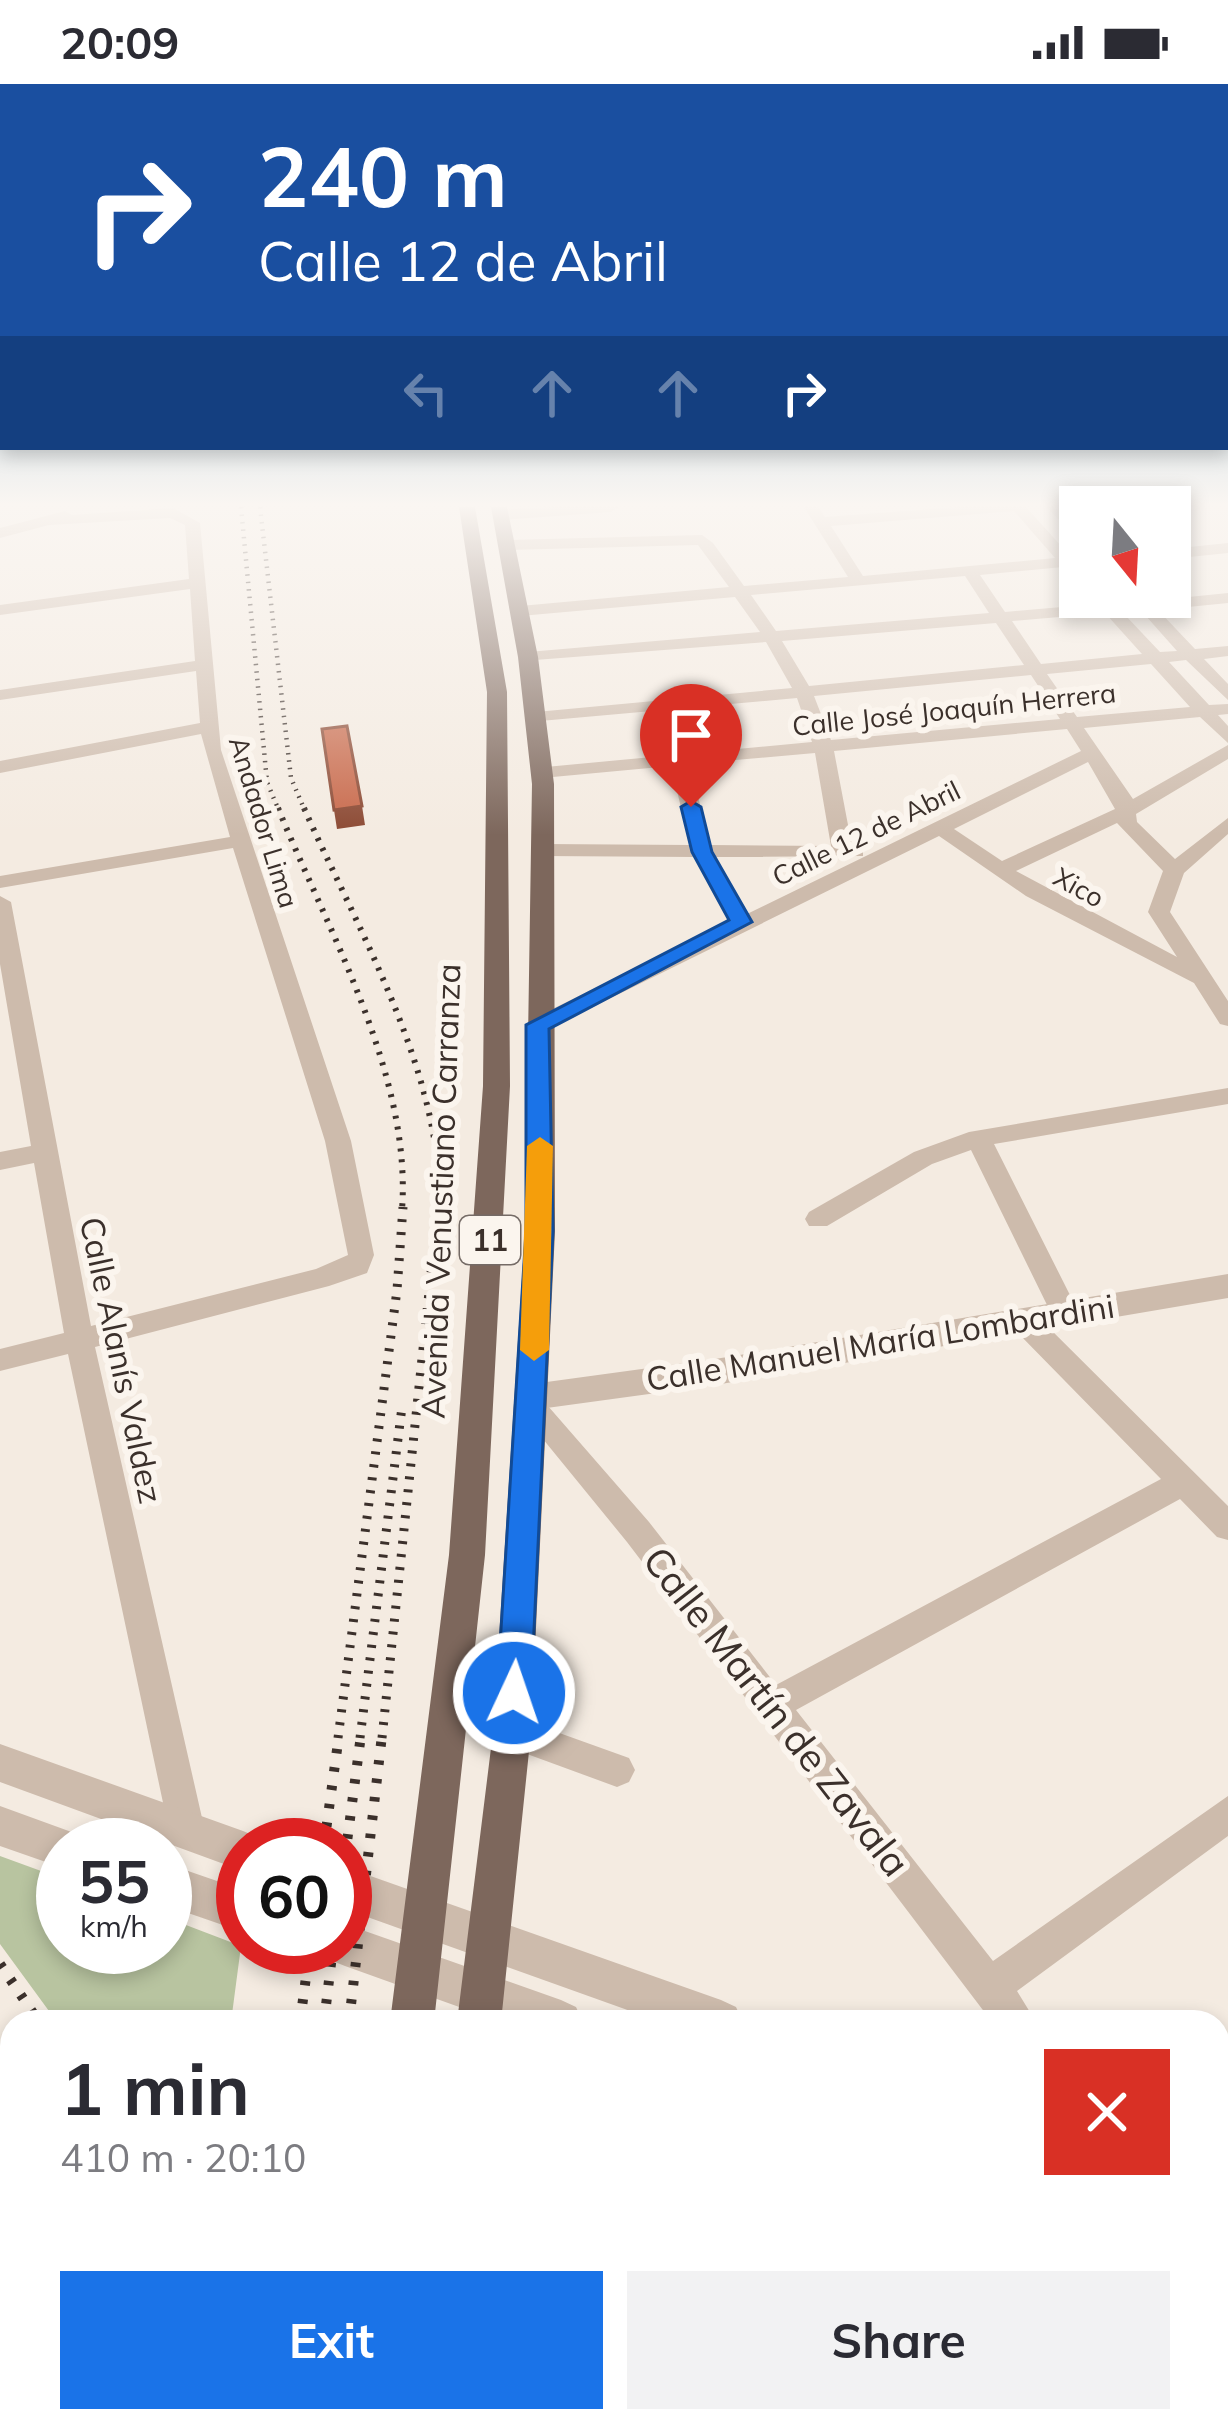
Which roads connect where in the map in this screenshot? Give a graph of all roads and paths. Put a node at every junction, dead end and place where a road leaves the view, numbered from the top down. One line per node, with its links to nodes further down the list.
1 (1002, 616): 15 (street)
2 (199, 617): 14 (street, Andador Lima)
3 (495, 617): 71 (main road, Avenida Venustiano Carranza / 11)
4 (521, 617): 12 (main road, 11)
5 (760, 617): 9 (street)
6 (995, 617): 9 (street)
7 (1118, 618): 13 (street)
8 (1157, 618): 11 (street)
9 (775, 636): 12 (street); 16 (street)
10 (1228, 651): 11 (street)
11 (1190, 654): 13 (street); 17 (street)
12 (527, 657): 21 (main road, 11)
13 (1153, 657): 15 (street); 20 (street)
14 (203, 665): 18 (street); 23 (street, Andador Lima)
15 (1036, 668): 16 (street); 22 (street)
16 (808, 692): 21 (street); 25 (street)
17 (1228, 694)
18 (0, 695)
19 (1228, 709): 20 (street, Calle José Joaquín Herrera)
20 (1202, 711): 22 (street, Calle José Joaquín Herrera); 24 (street)
21 (536, 718): 30 (main road, 11)
22 (1072, 726): 25 (street, Calle José Joaquín Herrera); 27 (street)
23 (208, 727): 29 (street); 34 (street, Andador Lima)
24 (1228, 737)
25 (824, 750): 28 (street, Calle José Joaquín Herrera); 36 (street)
26 (1228, 751): 31 (street)
27 (1090, 754): 31 (street); 33 (street, Calle 12 de Abril)
28 (680, 762): 30 (street, Calle José Joaquín Herrera); 37 (street)
29 (0, 767)
30 (542, 772): 35 (main road, 11)
31 (1124, 812): 39 (street); 40 (street)
32 (1228, 824): 40 (street)
33 (940, 828): 38 (street, Calle 12 de Abril); 39 (street, Xico)
34 (241, 842): 41 (street); 56 (street, Andador Lima)
35 (542, 850): 37 (street); 47 (main road, 11)
36 (842, 850): 37 (street); 38 (street)
37 (702, 852): 43 (street)
38 (880, 856): 43 (street, Calle 12 de Abril)
39 (1001, 870): 44 (street, Xico)
40 (1174, 870): 44 (street)
41 (0, 881)
42 (0, 902): 45 (street, Calle Alanís Valdez)
43 (741, 922): 47 (street, Calle 12 de Abril)
44 (1200, 978): 46 (street)
45 (8, 1010): 50 (street, Calle Alanís Valdez)
46 (1228, 1019)
47 (538, 1025): 58 (main road, 11)
48 (1228, 1096): 49 (street)
49 (978, 1138): 52 (street); 54 (street)
50 (43, 1152): 51 (street); 56 (street, Calle Alanís Valdez)
51 (0, 1161)
52 (818, 1219)
53 (1228, 1286): 54 (street, Calle Manuel María Lombardini)
54 (1064, 1311): 55 (street, Calle Manuel María Lombardini)
55 (1024, 1321): 58 (street, Calle Manuel María Lombardini); 59 (street)
56 (79, 1340): 57 (street); 67 (street, Calle Alanís Valdez)
57 (0, 1360)
58 (531, 1401): 61 (street, Calle Martín de Zavala); 62 (main road, 11)
59 (1181, 1483): 60 (street); 61 (street)
60 (1228, 1527)
61 (772, 1705): 75 (street, Calle Martín de Zavala)
62 (512, 1732): 64 (street); 72 (main road, 11)
63 (0, 1763): 66 (street)
64 (617, 1770)
65 (1228, 1814): 75 (street)
66 (151, 1818)
67 (184, 1818)
68 (0, 1826): 69 (street)
69 (36, 1839)
70 (372, 1898): 71 (street)
71 (428, 1918): 72 (street); 74 (main road, Avenida Venustiano Carranza / 11)
72 (490, 1941): 78 (main road, 11); 79 (street)
73 (372, 1955): 74 (street)
74 (419, 1972): 76 (main road, Avenida Venustiano Carranza / 11); 77 (street)
75 (990, 1987): 80 (street, Calle Martín de Zavala)
76 (414, 2010)
77 (479, 2010)
78 (484, 2010)
79 (688, 2010)
80 (1007, 2010)

